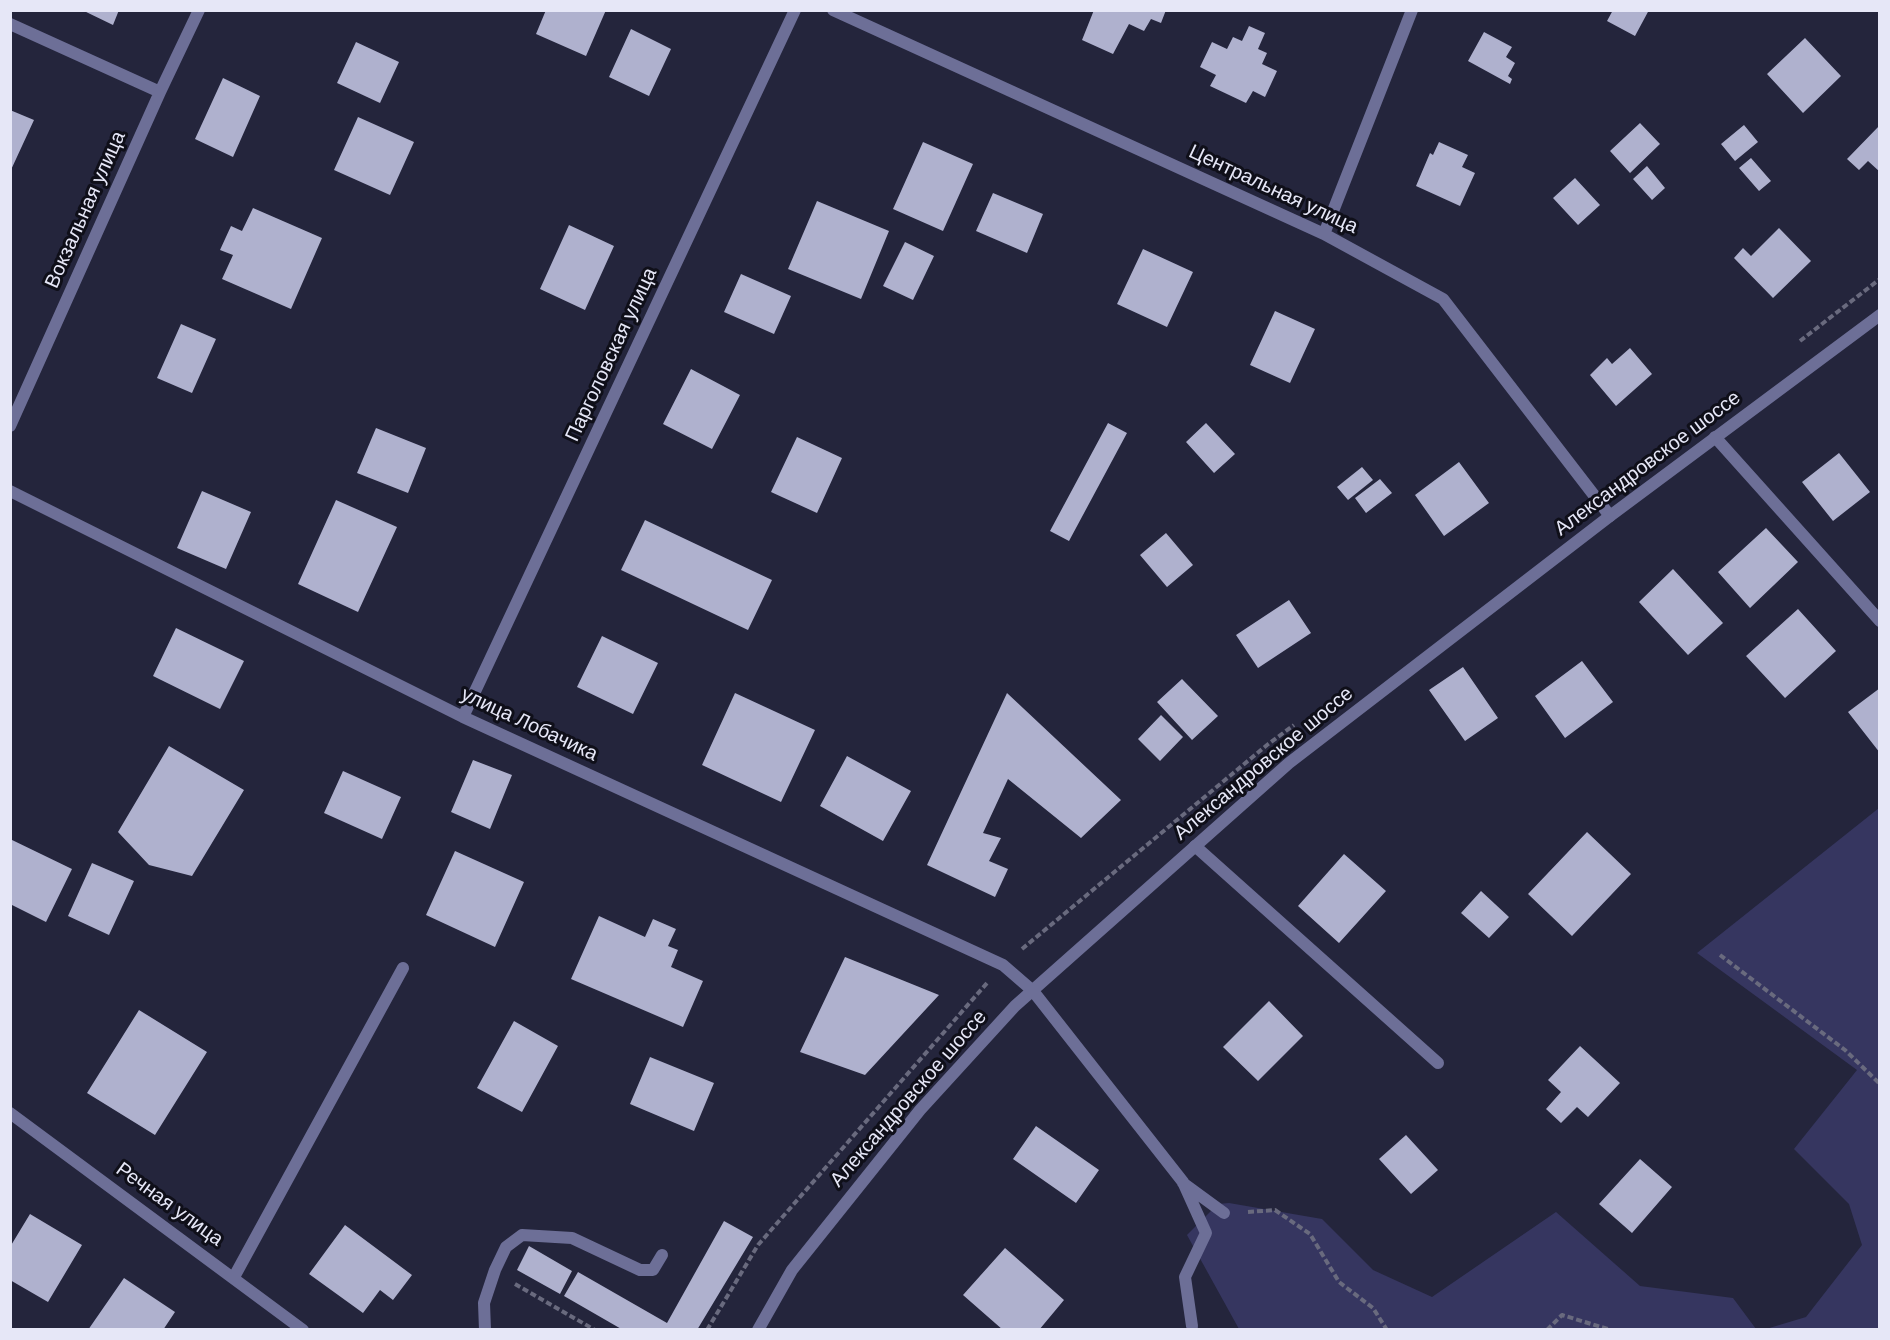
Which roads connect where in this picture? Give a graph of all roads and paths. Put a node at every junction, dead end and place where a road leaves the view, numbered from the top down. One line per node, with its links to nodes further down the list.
1 (199, 10): 6 (street, Вокзальная улица)
2 (795, 10): 14 (street, Парголовская улица)
3 (833, 10): 7 (street, Центральная улица)
4 (1412, 10): 7 (street)
5 (10, 24): 6 (street)
6 (160, 92): 9 (street, Вокзальная улица)
7 (1324, 234): 12 (street, Центральная улица)
8 (1880, 315): 10 (street, Александровское шоссе)
9 (10, 426)
10 (1715, 437): 12 (street, Александровское шоссе); 13 (street)
11 (10, 490): 14 (street, улица Лобачика)
12 (1610, 516): 15 (street, Александровское шоссе)
13 (1880, 621)
14 (463, 717): 17 (street, улица Лобачика)
15 (1196, 846): 19 (street, Александровское шоссе); 20 (street)
16 (1720, 955): 21 (path)
17 (1003, 965): 19 (street, улица Лобачика); 32 (path)
18 (404, 968): 26 (street)
19 (1033, 991): 23 (street, улица Лобачика); 33 (street, Александровское шоссе)
20 (1438, 1063)
21 (1880, 1084)
22 (10, 1113): 26 (street, Речная улица)
23 (1182, 1182): 24 (street); 28 (street)
24 (1224, 1213): 34 (path)
25 (662, 1255): 30 (street)
26 (234, 1277): 29 (street, Речная улица)
27 (506, 1285): 31 (path)
28 (1192, 1326)
29 (303, 1329)
30 (485, 1329)
31 (595, 1329)
32 (707, 1329)
33 (758, 1329)
34 (1387, 1329)
35 (1546, 1329): 36 (path)
36 (1611, 1329)

